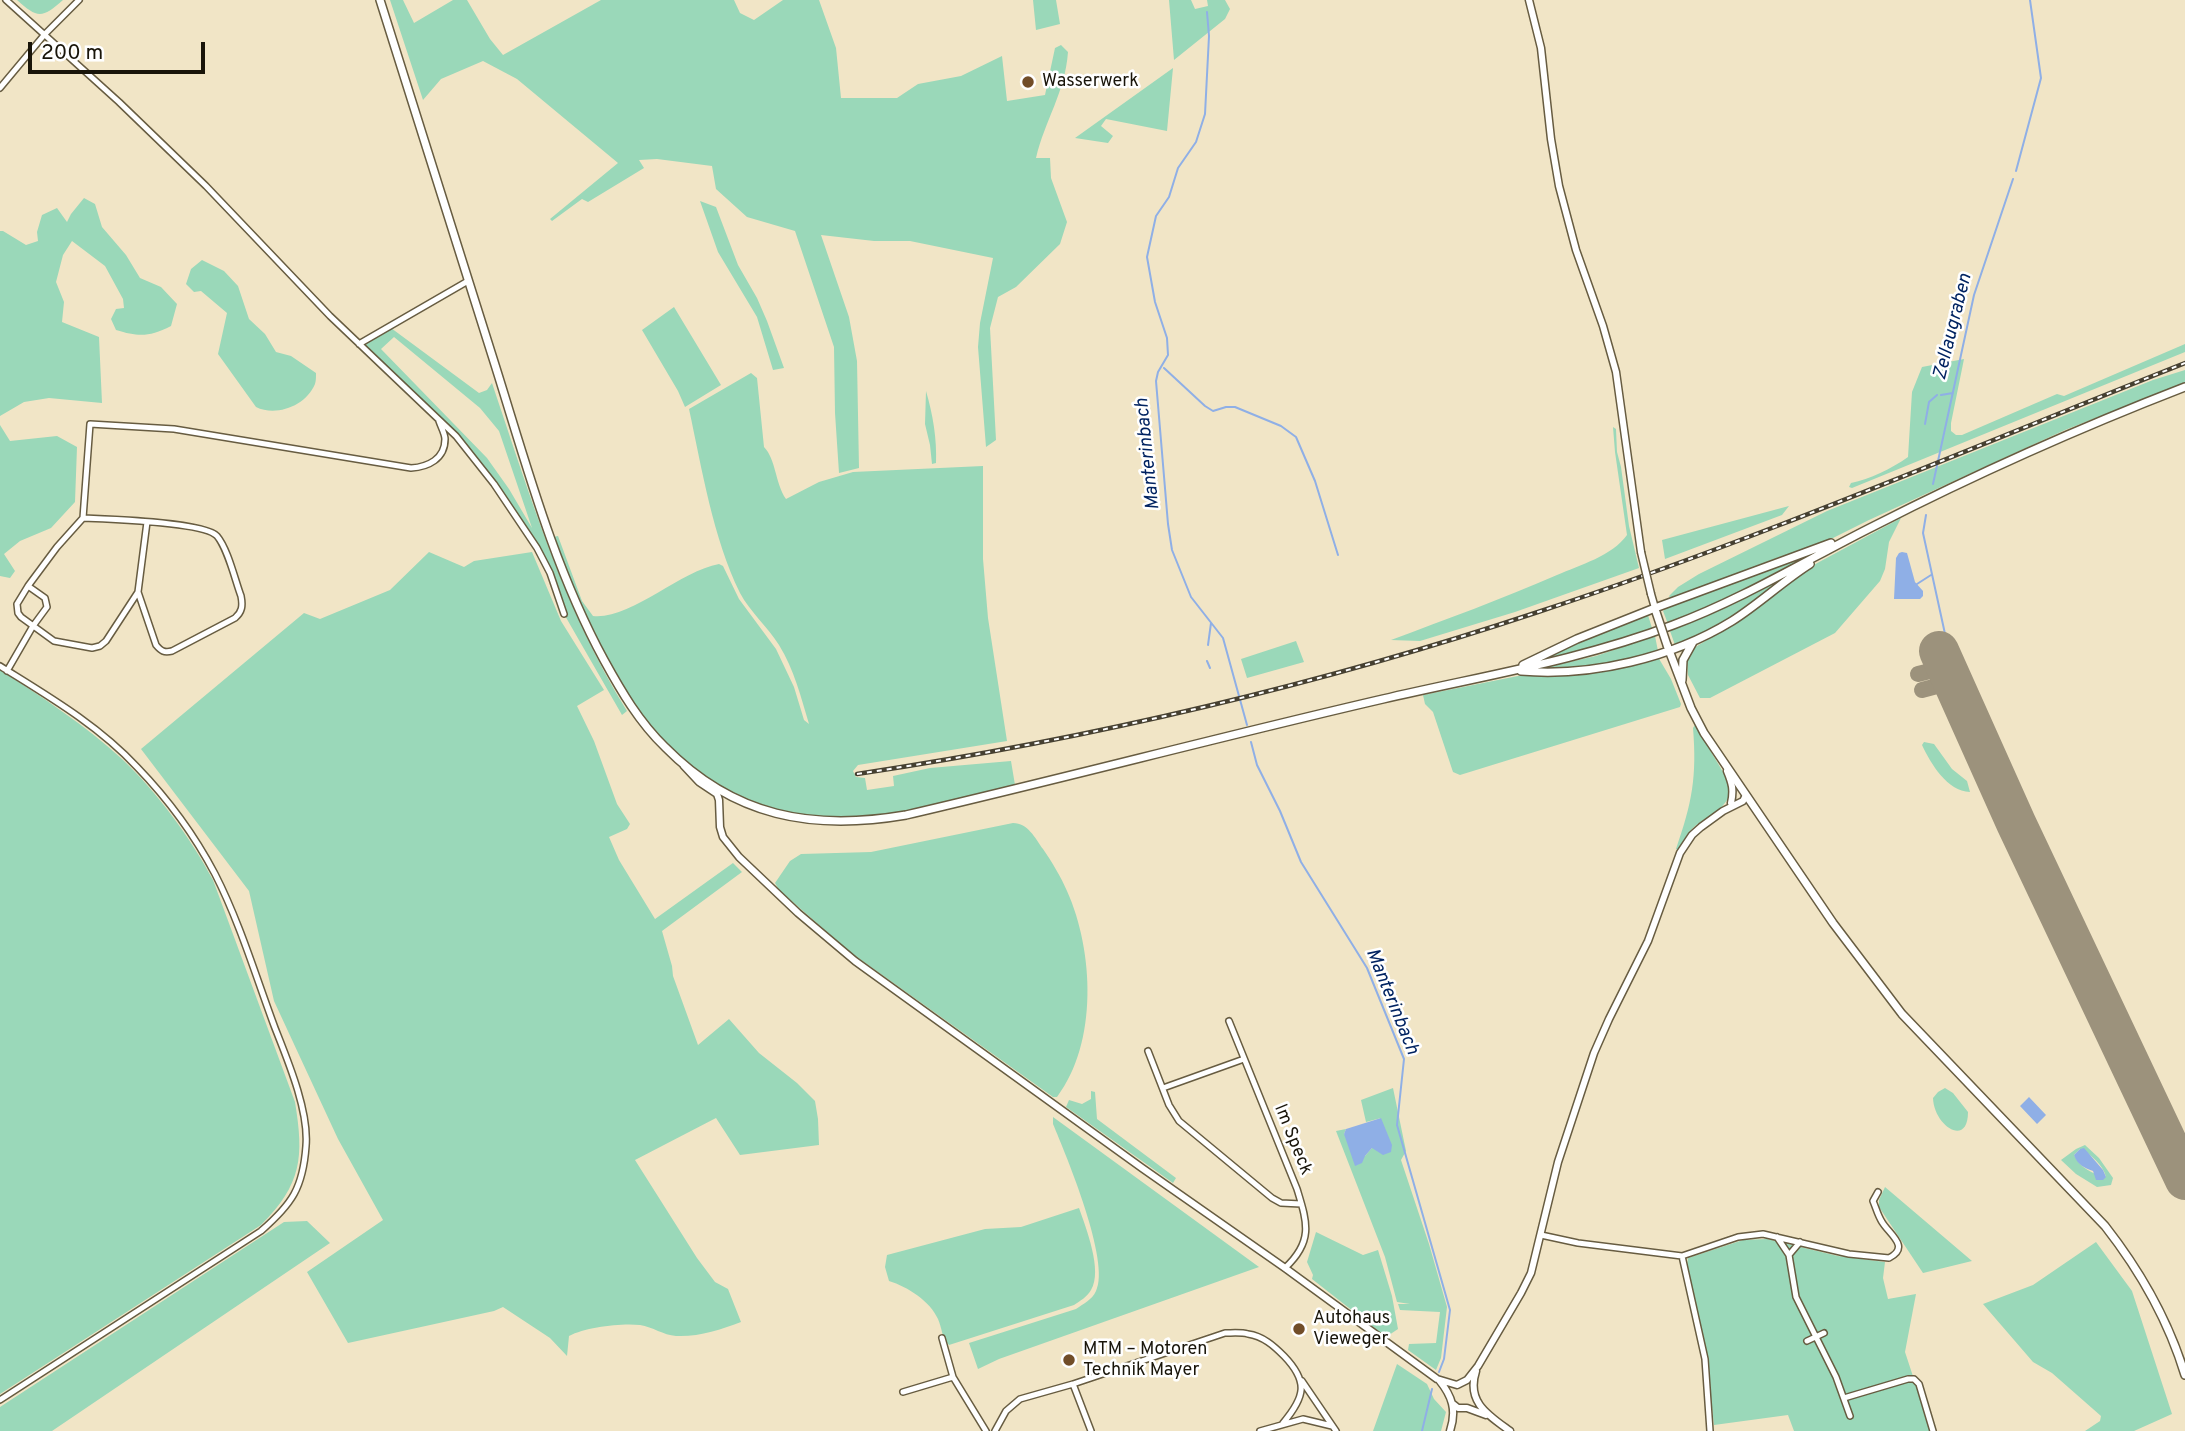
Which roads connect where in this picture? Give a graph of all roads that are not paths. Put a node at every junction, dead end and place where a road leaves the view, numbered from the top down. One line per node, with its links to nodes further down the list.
1 (6, 0): 5 (street)
2 (79, 0): 5 (street)
3 (380, 0): 7 (main road)
4 (1529, 0): 17 (street, bridge)
5 (45, 34): 6 (street); 8 (street)
6 (0, 88)
7 (468, 281): 8 (street); 28 (main road)
8 (359, 344): 10 (street)
9 (2185, 387): 13 (main road)
10 (439, 419): 11 (street); 18 (street)
11 (83, 518): 12 (street); 15 (street)
12 (146, 522): 16 (street); 16 (street)
13 (1873, 526): 14 (main road); 17 (main road)
14 (1844, 541): 20 (main road); 24 (main road)
15 (28, 586): 19 (street); 19 (street)
16 (138, 592): 19 (street)
17 (1655, 610): 21 (main road, bridge); 25 (main road)
18 (564, 614)
19 (33, 626): 23 (street)
20 (1693, 641): 21 (main road); 26 (main road)
21 (1668, 648): 24 (main road); 26 (main road)
22 (0, 667): 23 (street)
23 (7, 671): 61 (street)
24 (1513, 671): 25 (main road)
25 (1503, 673): 28 (main road)
26 (1683, 687): 27 (main road)
27 (1722, 760): 29 (main road); 30 (street)
28 (680, 762): 43 (street)
29 (1746, 795): 30 (street); 31 (main road)
30 (1735, 803): 31 (street); 38 (street)
31 (1755, 808): 49 (main road)
32 (1229, 1021): 34 (street, Im Speck)
33 (1148, 1051): 35 (street)
34 (1244, 1059): 35 (street); 37 (street, Im Speck)
35 (1163, 1088): 37 (street)
36 (1878, 1192): 40 (street)
37 (1301, 1204): 43 (street, Im Speck)
38 (1541, 1235): 42 (street); 48 (street)
39 (1777, 1237): 40 (street); 41 (street); 42 (street)
40 (1800, 1242): 41 (street)
41 (1789, 1255): 45 (street)
42 (1682, 1256): 74 (street)
43 (1285, 1268): 52 (street)
44 (1824, 1333): 45 (street)
45 (1817, 1336): 47 (street); 51 (street)
46 (942, 1338): 50 (street)
47 (1807, 1340)
48 (1478, 1366): 56 (street); 58 (street)
49 (2185, 1375)
50 (954, 1377): 57 (street); 69 (street)
51 (1836, 1377): 53 (street); 60 (street)
52 (1437, 1379): 56 (street); 59 (street)
53 (1828, 1380)
54 (1302, 1381): 55 (street); 66 (street); 68 (street)
55 (1073, 1384): 70 (street); 71 (street)
56 (1459, 1384): 58 (street); 59 (street)
57 (903, 1392)
58 (1474, 1394): 63 (street); 65 (street)
59 (1450, 1395): 62 (street)
60 (1844, 1398): 64 (street); 75 (street)
61 (0, 1400)
62 (1453, 1404): 63 (street); 67 (street)
63 (1466, 1408): 65 (street); 67 (street)
64 (1850, 1416)
65 (1491, 1418): 73 (street)
66 (1283, 1423): 68 (street); 72 (street)
67 (1451, 1428)
68 (1334, 1429)
69 (986, 1431)
70 (995, 1431)
71 (1091, 1431)
72 (1260, 1431)
73 (1510, 1431)
74 (1710, 1431)
75 (1933, 1431)

